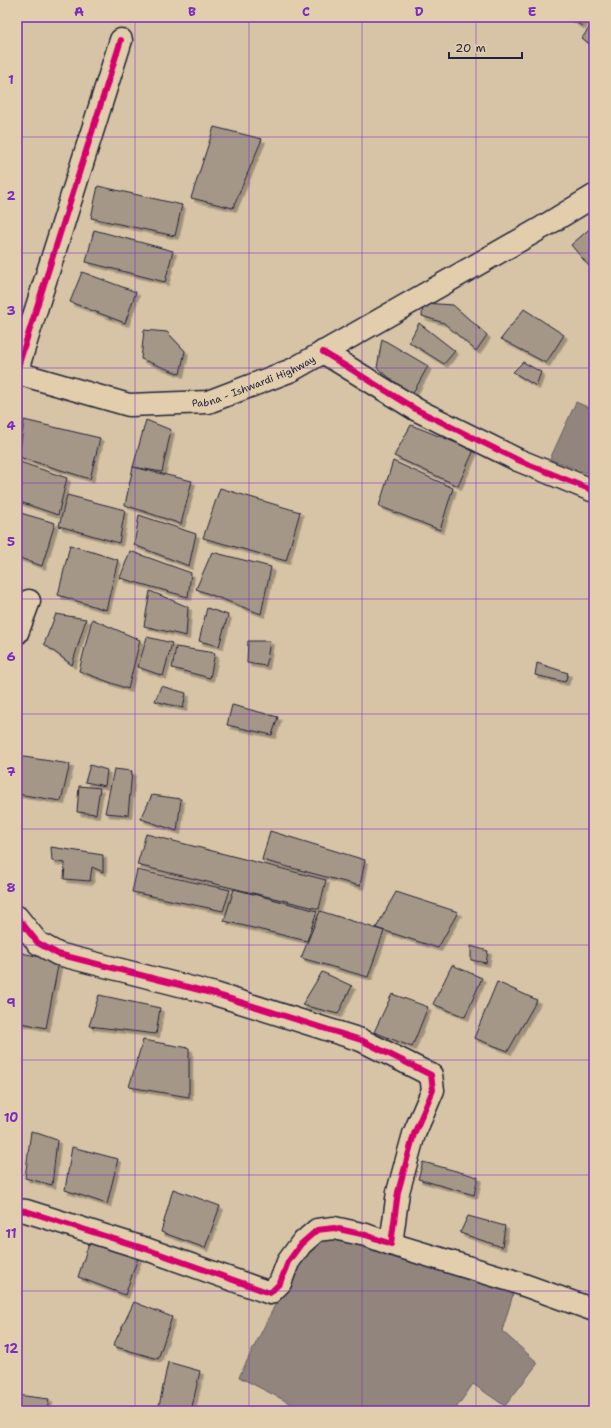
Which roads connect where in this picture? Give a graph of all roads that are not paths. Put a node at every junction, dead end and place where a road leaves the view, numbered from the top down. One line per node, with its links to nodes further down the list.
1 (121, 40): 4 (street)
2 (594, 196): 3 (street, Pabna - Ishwardi Highway)
3 (323, 352): 4 (street, Pabna - Ishwardi Highway); 5 (street)
4 (17, 371)
5 (594, 491)
6 (28, 601): 7 (street)
7 (17, 632)
8 (17, 917): 10 (street)
9 (17, 1210): 10 (street)
10 (391, 1244): 11 (street)
11 (594, 1310)

